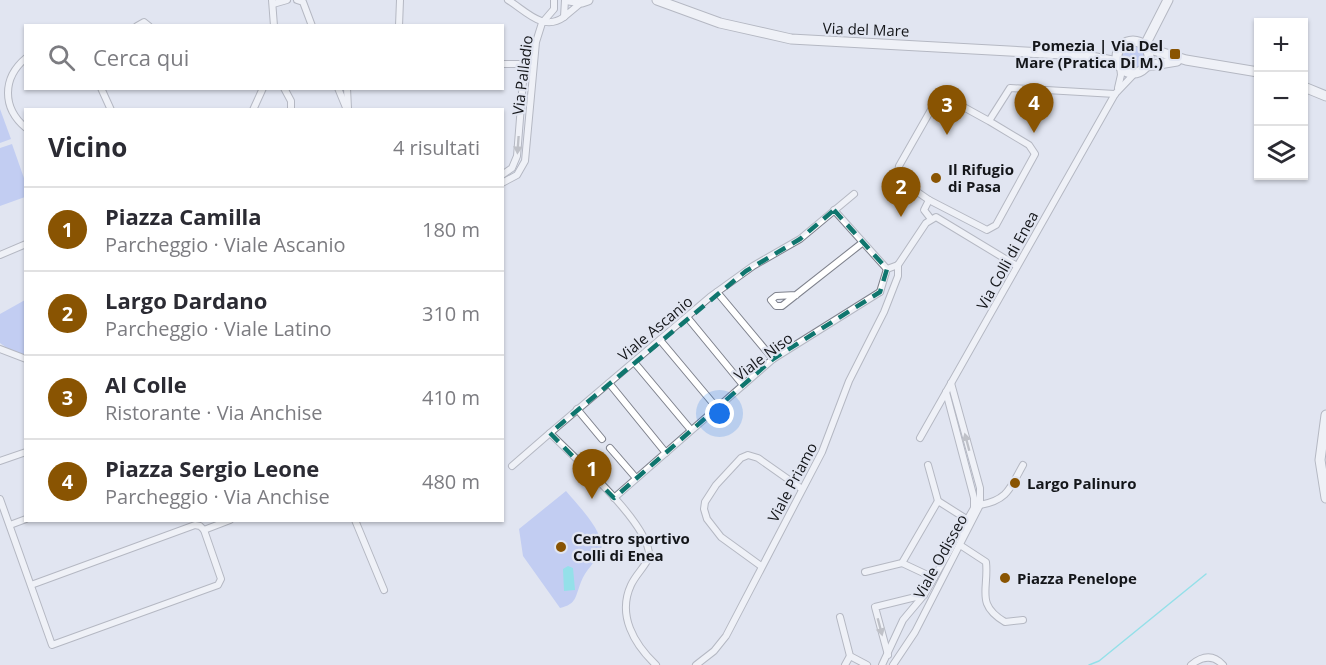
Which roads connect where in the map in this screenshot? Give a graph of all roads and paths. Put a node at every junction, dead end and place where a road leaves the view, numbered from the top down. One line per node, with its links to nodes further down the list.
1 (287, 0): 10 (street)
2 (400, 0): 16 (street)
3 (508, 0): 13 (street)
4 (554, 0): 13 (street, Via Palladio)
5 (567, 0): 9 (main road); 12 (street)
6 (657, 0): 20 (main road, Via del Mare)
7 (1168, 0): 11 (main road)
8 (301, 1): 15 (street)
9 (585, 1): 12 (street)
10 (273, 2): 14 (street)
11 (1160, 14): 17 (main road); 19 (main road)
12 (564, 17): 13 (street)
13 (542, 23): 44 (street, Via Palladio)
14 (274, 24)
15 (311, 24)
16 (399, 24)
17 (1133, 40): 18 (main road); 19 (main road)
18 (1120, 47): 20 (main road, Via del Mare); 24 (main road)
19 (1146, 47): 22 (main road); 25 (main road)
20 (1080, 55): 24 (main road, Via del Mare)
21 (24, 60): 42 (street)
22 (1186, 60): 25 (main road); 26 (main road)
23 (504, 64): 43 (street, one-way to 43)
24 (1119, 64): 27 (main road); 34 (street, Via Colli di Enea)
25 (1147, 66): 27 (main road)
26 (1254, 71)
27 (1135, 73): 34 (street, Via Colli di Enea)
28 (1308, 89): 35 (main road)
29 (101, 90): 36 (street)
30 (262, 90): 37 (street)
31 (285, 90): 38 (street)
32 (339, 90): 39 (street)
33 (347, 90): 40 (street)
34 (1115, 94): 41 (street); 53 (street, Via Colli di Enea)
35 (1326, 96)
36 (110, 108)
37 (254, 108)
38 (291, 108)
39 (346, 108)
40 (347, 108)
41 (989, 121): 46 (street); 46 (street)
42 (24, 126)
43 (504, 174)
44 (504, 182)
45 (854, 194): 47 (street, Viale Ascanio)
46 (929, 200): 48 (street)
47 (834, 210): 49 (street); 55 (street, Viale Ascanio)
48 (931, 219): 52 (street); 53 (street)
49 (862, 243): 54 (street); 57 (street)
50 (24, 245): 51 (street)
51 (0, 255)
52 (898, 265): 54 (street); 58 (street, Viale Priamo)
53 (1017, 266): 66 (street, Via Colli di Enea)
54 (887, 269): 56 (street)
55 (717, 292): 59 (street, Viale Ascanio); 63 (street)
56 (880, 292): 58 (street); 63 (street, Viale Niso)
57 (796, 295)
58 (890, 297): 86 (street, Viale Priamo)
59 (687, 317): 60 (street, Viale Ascanio); 67 (street)
60 (660, 340): 64 (street, Viale Ascanio); 69 (street)
61 (0, 350): 62 (street)
62 (24, 358)
63 (773, 360): 67 (street, Viale Niso)
64 (634, 362): 65 (street, Viale Ascanio); 72 (street)
65 (609, 383): 70 (street, Viale Ascanio); 78 (street)
66 (951, 383): 68 (street, Via Colli di Enea); 83 (street, Viale Odisseo, one-way to 66)
67 (743, 385): 69 (street, Viale Niso)
68 (946, 392): 74 (street, Via Colli di Enea); 84 (street, Viale Odisseo)
69 (717, 408): 72 (street, Viale Niso)
70 (577, 409): 73 (street, Viale Ascanio); 75 (street)
71 (1326, 415): 89 (main road)
72 (691, 430): 78 (street, Viale Niso)
73 (550, 433): 82 (street, Viale Ascanio); 88 (street)
74 (920, 438)
75 (602, 439)
76 (610, 448): 85 (street)
77 (24, 453): 79 (street)
78 (666, 453): 85 (street, Viale Niso)
79 (0, 461)
80 (928, 465): 90 (street)
81 (1023, 465): 91 (street)
82 (512, 466)
83 (975, 469): 84 (street); 91 (street, Viale Odisseo)
84 (968, 472): 93 (street, Viale Odisseo)
85 (636, 478): 88 (street, Viale Niso)
86 (802, 489): 100 (street, Viale Priamo); 100 (street)
87 (0, 498): 96 (street)
88 (614, 498): 114 (street)
89 (1326, 498)
90 (938, 501): 93 (street); 99 (street)
91 (980, 505): 98 (street, Viale Odisseo)
92 (24, 520): 96 (street)
93 (968, 520): 102 (street, Viale Odisseo)
94 (225, 522): 97 (street)
95 (356, 522): 104 (street)
96 (10, 525): 103 (street)
97 (204, 530): 103 (street); 103 (street)
98 (960, 545): 108 (street); 109 (street, Viale Odisseo)
99 (902, 563): 101 (street); 102 (street)
100 (761, 566): 115 (street, Viale Priamo)
101 (865, 572)
102 (934, 578): 105 (street, Viale Odisseo)
103 (31, 585)
104 (384, 590)
105 (924, 595): 106 (street, Viale Odisseo); 112 (street, one-way to 112)
106 (909, 613): 109 (street); 110 (street, Viale Odisseo)
107 (840, 617): 113 (street)
108 (1023, 620)
109 (920, 621): 111 (street, Viale Odisseo)
110 (897, 633): 111 (street); 112 (street, Viale Odisseo)
111 (910, 640): 119 (street, Viale Odisseo)
112 (888, 655): 118 (street, Viale Odisseo)
113 (850, 656): 116 (street); 117 (street)
114 (656, 665)
115 (696, 665)
116 (845, 665)
117 (867, 665)
118 (882, 665)
119 (893, 665)
120 (1191, 665): 121 (street)
121 (1223, 665)

